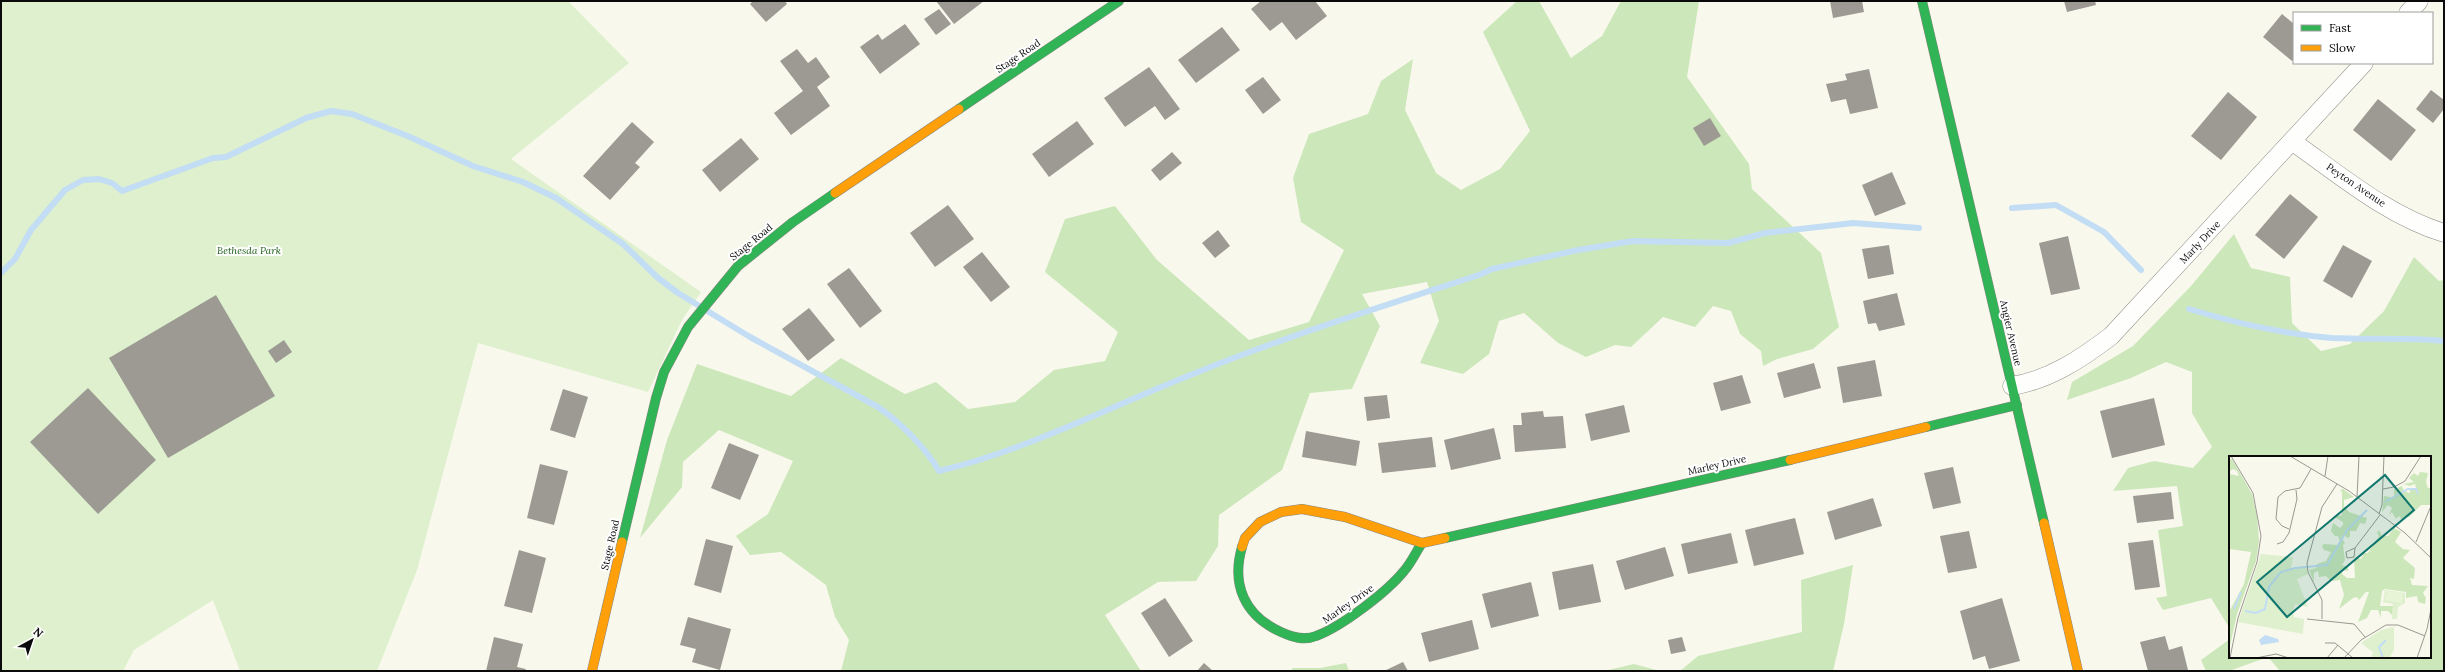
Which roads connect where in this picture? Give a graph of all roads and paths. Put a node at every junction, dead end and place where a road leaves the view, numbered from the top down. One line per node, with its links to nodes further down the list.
1 (1119, 1): 11 (street, Stage Road)
2 (1922, 1): 8 (street, Angier Avenue)
3 (2419, 1): 4 (street)
4 (2409, 12)
5 (2363, 64): 6 (street, Marly Drive)
6 (2293, 142): 7 (street, Peyton Avenue); 8 (street, Marly Drive)
7 (2444, 233)
8 (2012, 386): 9 (street, Angier Avenue)
9 (2016, 405): 10 (street, Marley Drive); 12 (street, Angier Avenue)
10 (1422, 543): 10 (street, Marley Drive)
11 (592, 671)
12 (2078, 671)

